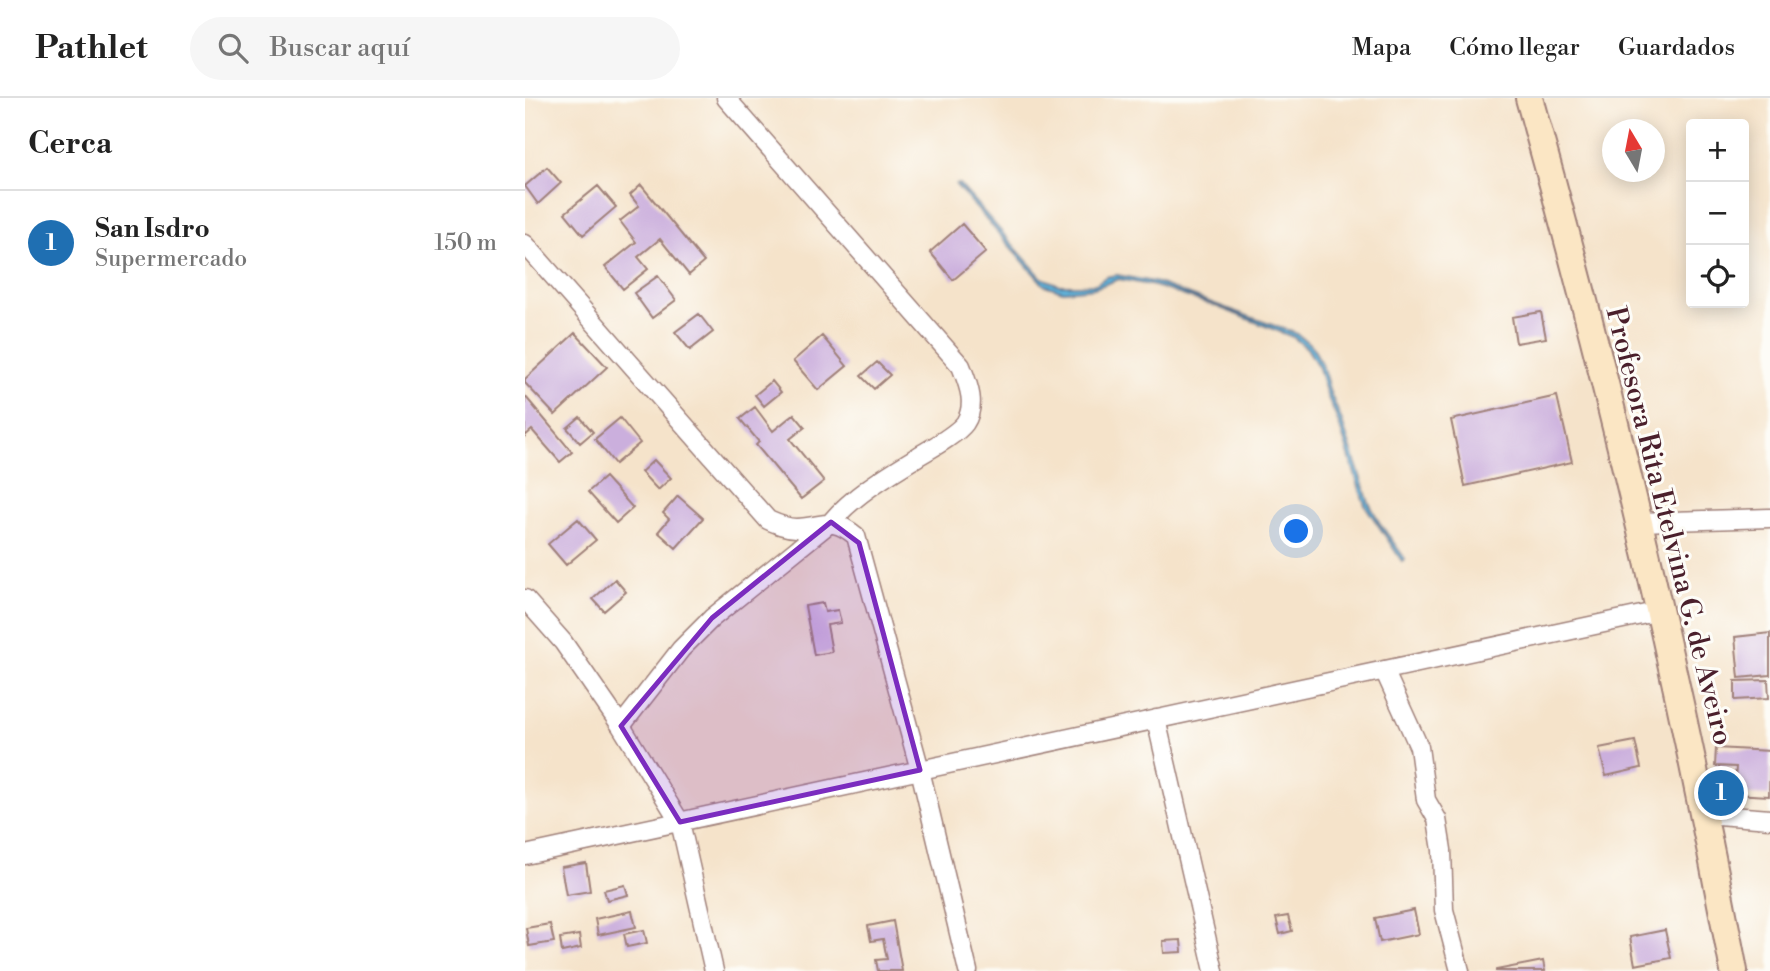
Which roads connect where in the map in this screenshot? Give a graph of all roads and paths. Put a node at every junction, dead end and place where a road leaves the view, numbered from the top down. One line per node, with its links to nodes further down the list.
1 (726, 98): 5 (street)
2 (1529, 98): 6 (street, Profesora Rita Etelvina G. de Aveiro)
3 (525, 244): 5 (street)
4 (1770, 518): 6 (street)
5 (831, 522): 11 (street); 12 (street)
6 (1639, 522): 8 (street, Profesora Rita Etelvina G. de Aveiro)
7 (525, 599): 11 (street)
8 (1660, 611): 9 (street); 13 (street, Profesora Rita Etelvina G. de Aveiro)
9 (1384, 670): 10 (street); 20 (street)
10 (1156, 719): 12 (street); 19 (street)
11 (621, 726): 15 (street)
12 (920, 770): 15 (street); 18 (street)
13 (1705, 814): 14 (street); 21 (street, Profesora Rita Etelvina G. de Aveiro)
14 (1770, 819)
15 (680, 822): 16 (street); 17 (street)
16 (525, 855)
17 (714, 971)
18 (968, 971)
19 (1213, 971)
20 (1460, 971)
21 (1734, 971)

